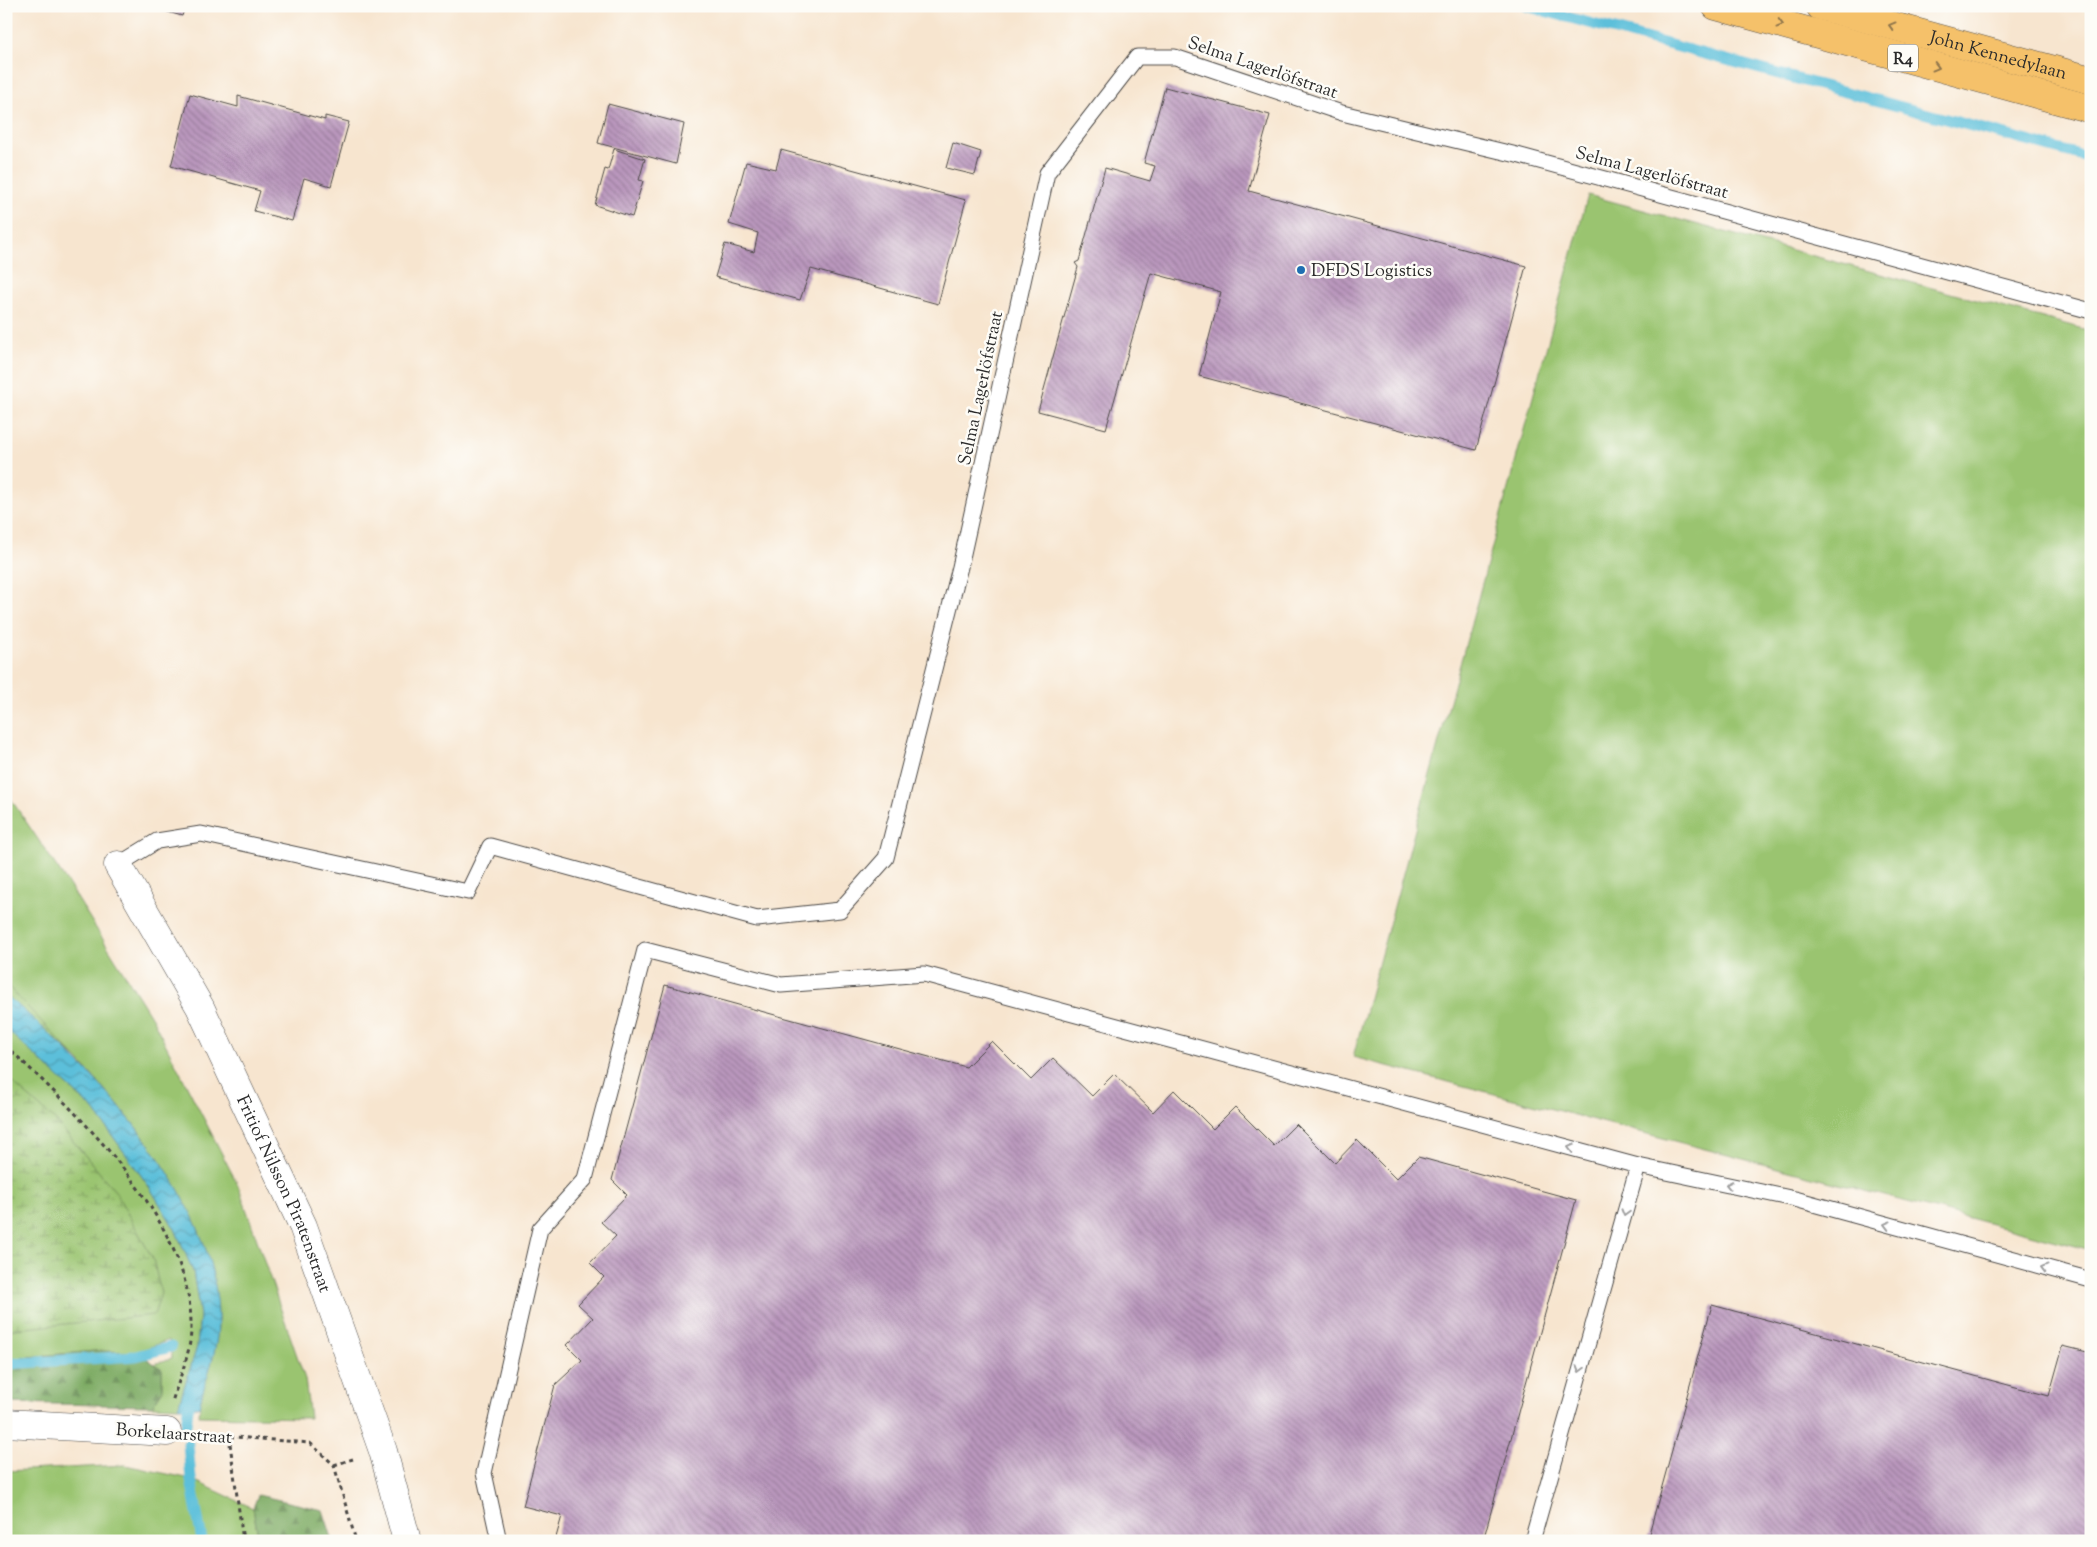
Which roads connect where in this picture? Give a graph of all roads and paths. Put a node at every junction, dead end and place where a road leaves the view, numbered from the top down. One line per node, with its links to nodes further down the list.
1 (1716, 6): 4 (highway, John Kennedylaan / R4, one-way to 4)
2 (1820, 6): 3 (highway, John Kennedylaan / R4, one-way to 2)
3 (2091, 80)
4 (2091, 109)
5 (2091, 312): 6 (lane, Selma Lagerlöfstraat)
6 (118, 865): 15 (street, Fritiof Nilsson Piratenstraat)
7 (6, 1046): 11 (path)
8 (1638, 1166): 9 (lane, one-way to 8); 16 (lane, one-way to 16); 17 (lane, one-way to 17)
9 (2091, 1280)
10 (6, 1423): 11 (street, Borkelaarstraat)
11 (167, 1432): 12 (path, Borkelaarstraat)
12 (229, 1436): 13 (path); 14 (path, Borkelaarstraat)
13 (243, 1541)
14 (356, 1541)
15 (407, 1541)
16 (499, 1541)
17 (1532, 1541)

